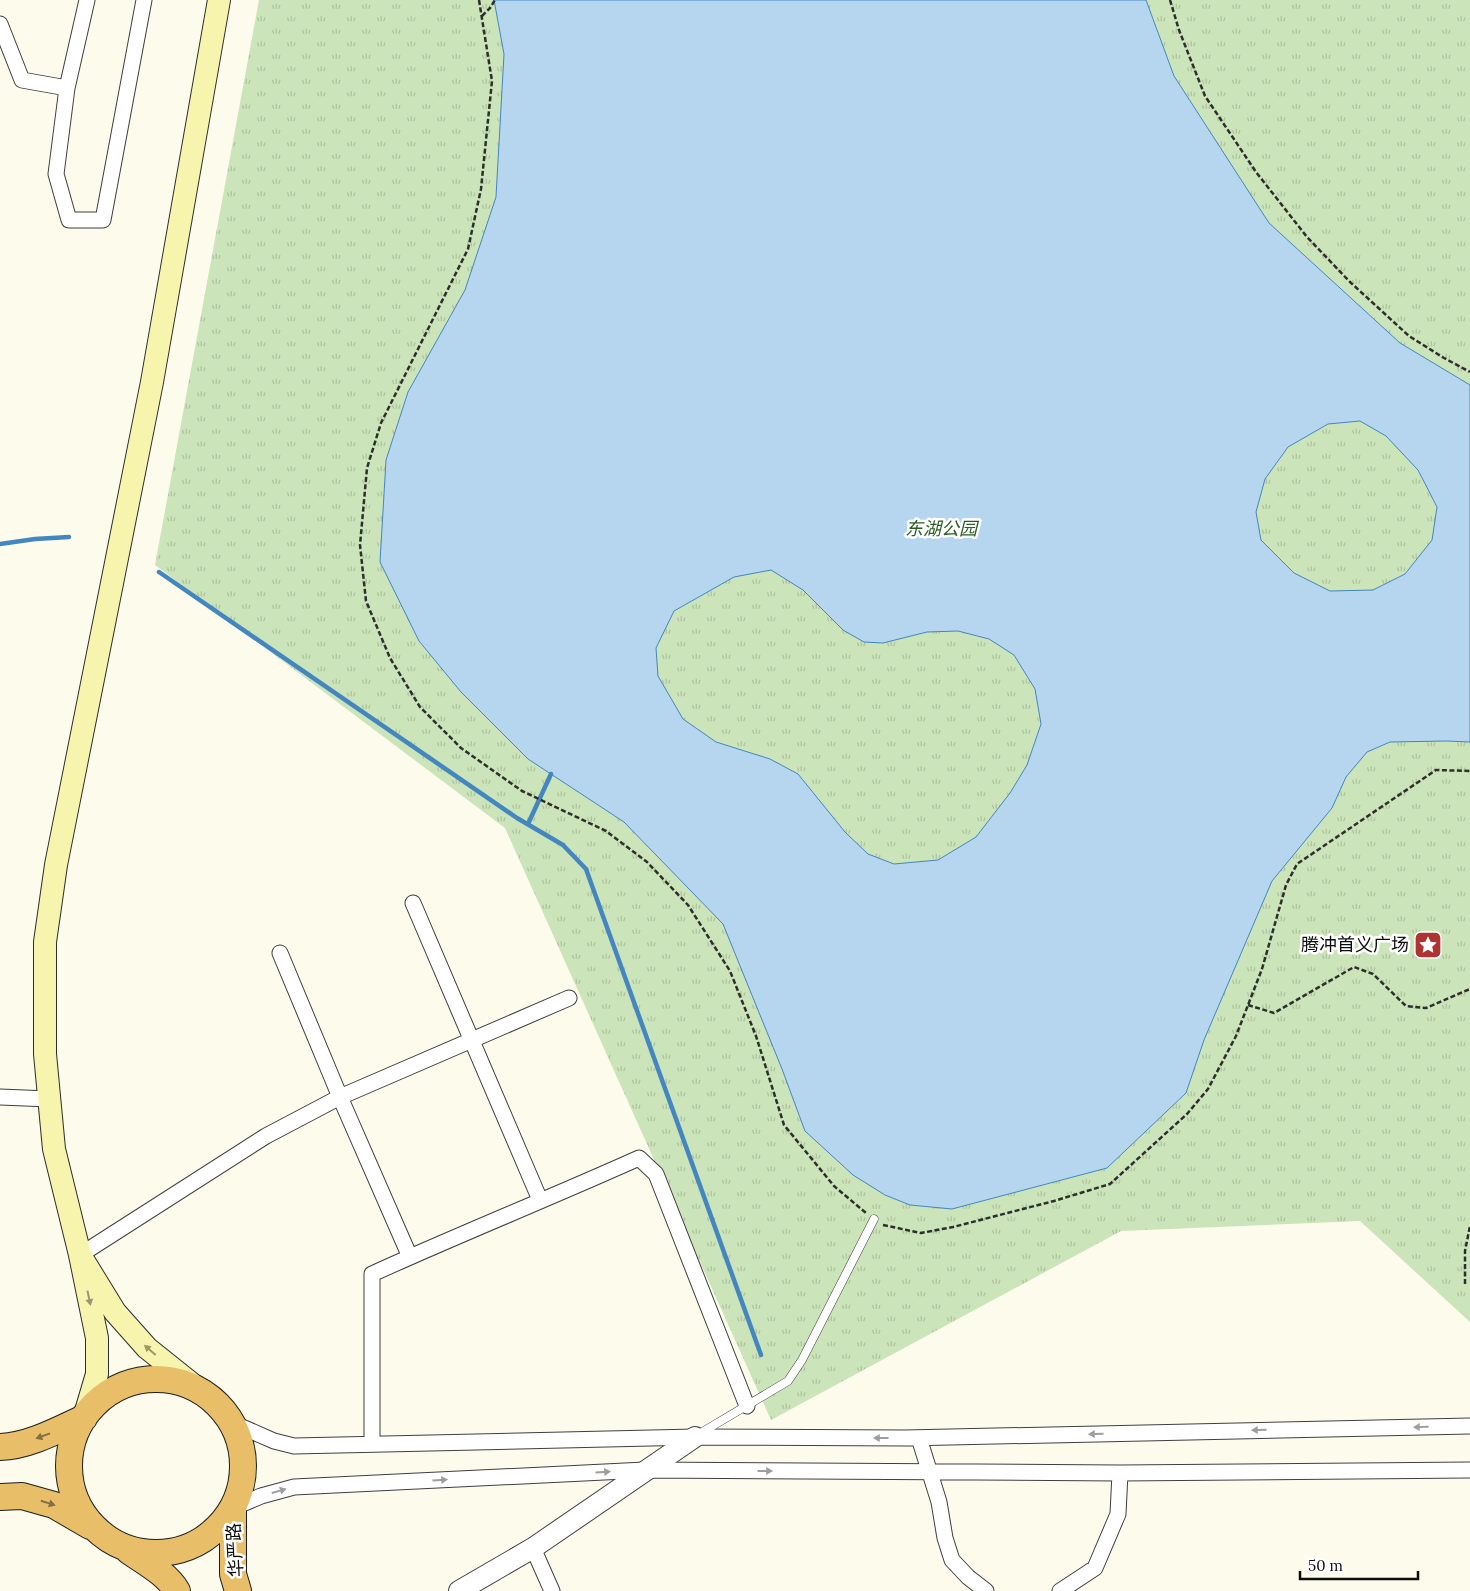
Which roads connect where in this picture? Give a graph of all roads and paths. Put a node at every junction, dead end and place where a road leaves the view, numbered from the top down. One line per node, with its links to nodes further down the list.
1 (87, 0): 9 (street)
2 (144, 0): 9 (street)
3 (219, 0): 20 (main road)
4 (479, 0): 7 (path)
5 (495, 0): 7 (path)
6 (1170, 0): 10 (path)
7 (482, 16): 22 (path)
8 (0, 24): 9 (street)
9 (67, 88)
10 (1470, 372)
11 (1470, 770): 16 (path)
12 (413, 903): 17 (street)
13 (280, 952): 19 (street)
14 (1470, 990): 16 (path)
15 (569, 998): 17 (street)
16 (1248, 1005): 22 (path)
17 (472, 1040): 19 (street); 21 (street)
18 (0, 1096): 20 (street)
19 (340, 1097): 24 (street); 25 (street)
20 (49, 1099): 24 (main road)
21 (540, 1200): 25 (street); 28 (street)
22 (874, 1219): 28 (lane)
23 (1470, 1226): 26 (path)
24 (80, 1255): 27 (main road, one-way to 24); 29 (main road, one-way to 29)
25 (410, 1257): 34 (street)
26 (1465, 1284)
27 (202, 1392): 29 (highway); 30 (highway)
28 (747, 1406): 32 (lane)
29 (84, 1418): 35 (highway, one-way to 35); 42 (highway)
30 (233, 1423): 34 (street); 41 (highway)
31 (1470, 1426): 33 (street, one-way to 33)
32 (695, 1437): 33 (street, one-way to 32); 34 (street); 36 (street)
33 (918, 1438): 38 (street)
34 (372, 1444)
35 (0, 1447)
36 (646, 1470): 38 (street, one-way to 38); 41 (street, one-way to 36); 44 (street)
37 (1470, 1470): 39 (street)
38 (928, 1471): 39 (street); 49 (street)
39 (1120, 1473): 50 (street)
40 (0, 1497): 42 (highway, one-way to 42)
41 (233, 1508): 43 (highway); 46 (highway, 华严路)
42 (100, 1533): 43 (highway)
43 (125, 1548): 45 (highway)
44 (533, 1548): 47 (street); 48 (street)
45 (177, 1591)
46 (238, 1591)
47 (459, 1591)
48 (552, 1591)
49 (986, 1591)
50 (1060, 1591)

